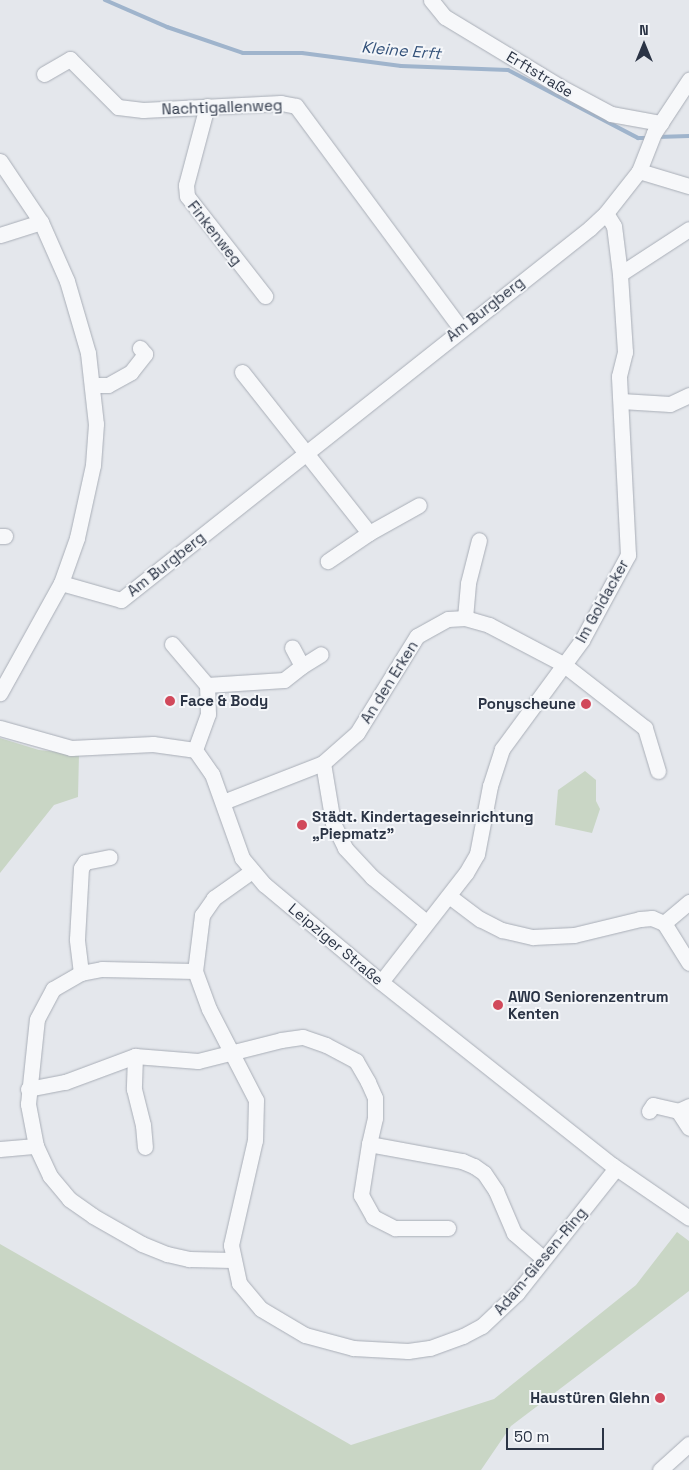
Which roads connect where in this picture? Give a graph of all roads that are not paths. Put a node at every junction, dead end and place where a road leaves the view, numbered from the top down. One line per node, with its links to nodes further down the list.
1 (431, 0): 5 (street, Erftstraße)
2 (44, 74): 4 (street, Nachtigallenweg)
3 (689, 80): 5 (street, Am Burgberg)
4 (207, 106): 14 (street, Finkenweg); 15 (street, Nachtigallenweg)
5 (657, 128): 7 (street, Am Burgberg)
6 (0, 162): 10 (street)
7 (639, 171): 8 (street); 9 (street, Am Burgberg)
8 (689, 186)
9 (606, 213): 13 (street, Im Goldacker); 15 (street, Am Burgberg)
10 (42, 222): 12 (street); 18 (street)
11 (689, 229): 13 (street)
12 (0, 235)
13 (620, 274): 20 (street, Im Goldacker)
14 (265, 296)
15 (460, 328): 21 (street, Am Burgberg)
16 (140, 348): 18 (street)
17 (242, 372): 21 (street)
18 (94, 385): 26 (street)
19 (689, 395): 20 (street)
20 (621, 401): 31 (street, Im Goldacker)
21 (308, 452): 23 (street); 26 (street, Am Burgberg)
22 (419, 505): 23 (street)
23 (369, 533): 25 (street)
24 (479, 540): 27 (street)
25 (328, 561)
26 (60, 583): 34 (street)
27 (465, 618): 31 (street, An den Erken); 37 (street, An den Erken)
28 (172, 644): 33 (street)
29 (292, 647): 32 (street)
30 (321, 654): 32 (street)
31 (563, 664): 38 (street, An den Erken); 42 (street, Im Goldacker)
32 (302, 666): 33 (street)
33 (207, 685): 36 (street)
34 (0, 693)
35 (0, 728): 36 (street)
36 (196, 750): 39 (street, Leipziger Straße)
37 (323, 763): 39 (street, An den Erken); 44 (street)
38 (658, 771)
39 (223, 802): 41 (street, Leipziger Straße)
40 (110, 857): 48 (street)
41 (252, 871): 47 (street, Adam-Giesen-Ring); 49 (street, Leipziger Straße)
42 (450, 896): 44 (street, Im Goldacker); 45 (street)
43 (689, 902): 45 (street)
44 (426, 922): 49 (street, Im Goldacker)
45 (664, 923): 46 (street)
46 (689, 963)
47 (195, 971): 48 (street); 50 (street, Adam-Giesen-Ring)
48 (81, 973): 52 (street)
49 (381, 982): 60 (street, Leipziger Straße)
50 (234, 1054): 51 (street); 56 (street); 64 (street, Adam-Giesen-Ring)
51 (135, 1056): 52 (street); 58 (street)
52 (28, 1089): 57 (street)
53 (683, 1109): 54 (street); 55 (street)
54 (649, 1111)
55 (689, 1128)
56 (369, 1144): 62 (street); 63 (street)
57 (36, 1146): 59 (street); 64 (street)
58 (145, 1147)
59 (0, 1149)
60 (616, 1168): 61 (street, Leipziger Straße); 63 (street, Adam-Giesen-Ring)
61 (689, 1218)
62 (448, 1228)
63 (543, 1258): 64 (street, Adam-Giesen-Ring)
64 (232, 1260)
65 (689, 1444): 66 (street)
66 (660, 1470)

